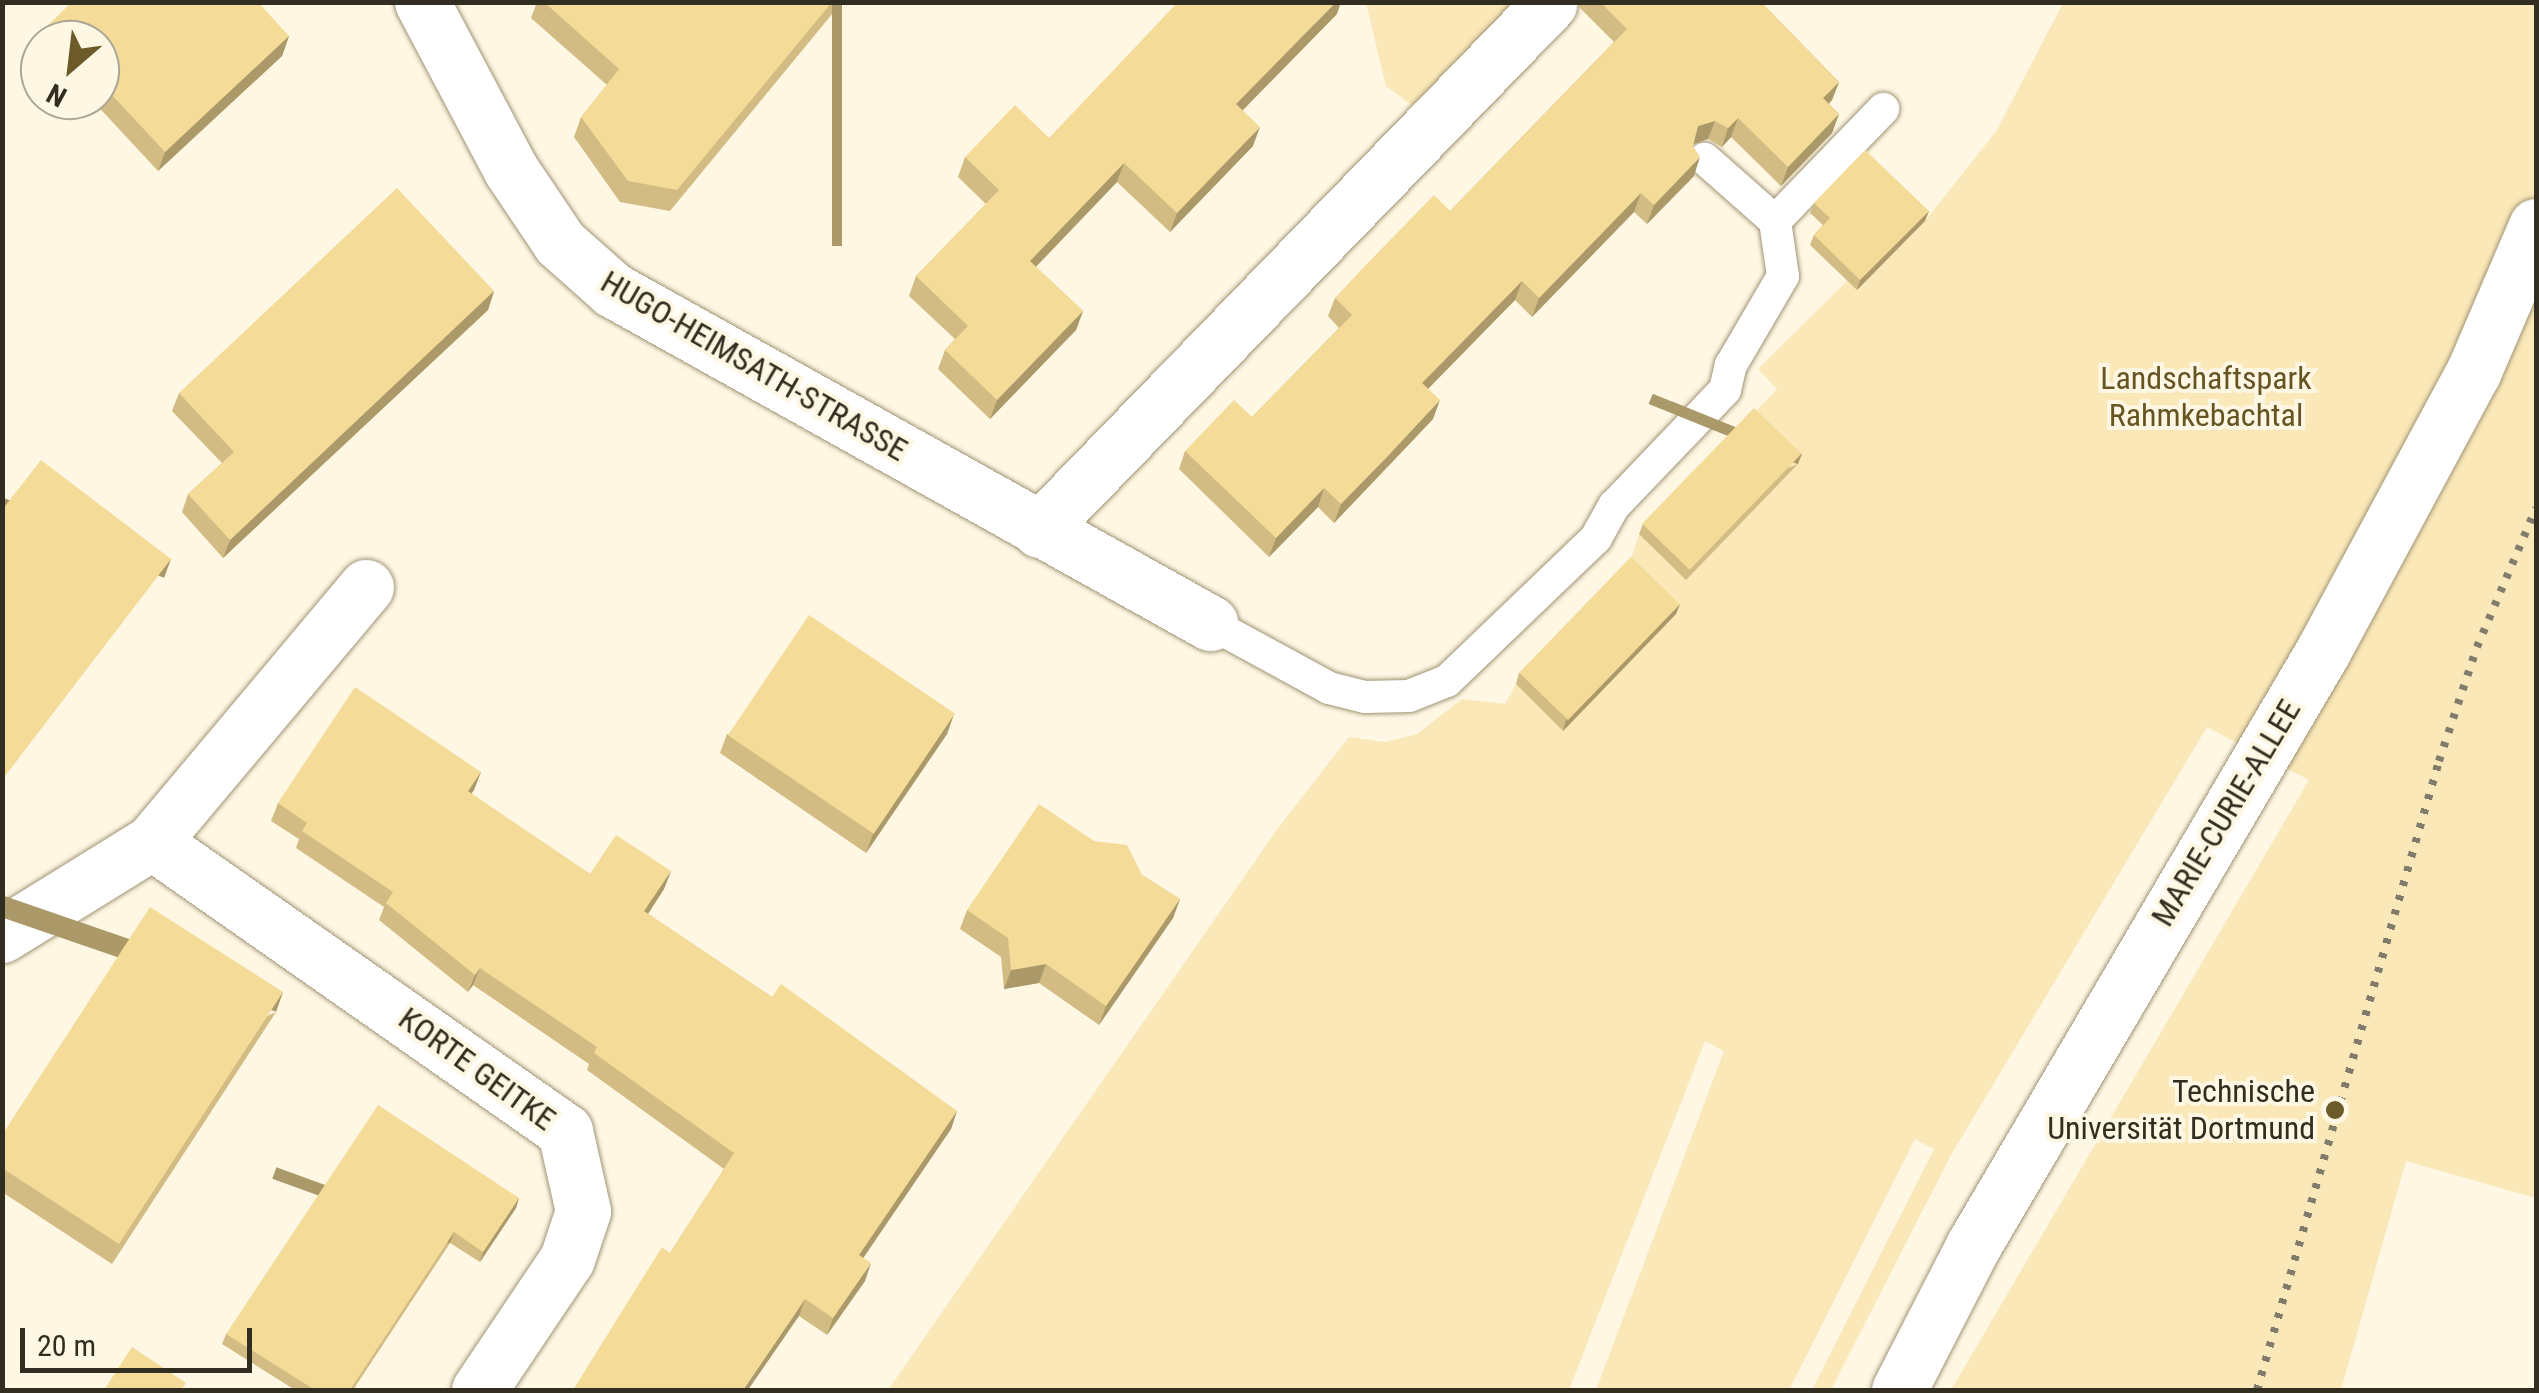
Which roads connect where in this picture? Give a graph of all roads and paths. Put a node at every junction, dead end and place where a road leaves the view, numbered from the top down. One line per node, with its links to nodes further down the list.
1 (422, 2): 7 (street, HUGO-HEIMSATH-STRASSE)
2 (1549, 4): 7 (street)
3 (1884, 109): 5 (lane)
4 (1705, 159): 5 (lane)
5 (1775, 221): 9 (lane, HUGO-HEIMSATH-STRASSE)
6 (2536, 226): 13 (street, MARIE-CURIE-ALLEE)
7 (1039, 530): 9 (street, HUGO-HEIMSATH-STRASSE)
8 (366, 587): 10 (street)
9 (1210, 624)
10 (152, 842): 11 (street); 12 (street, KORTE GEITKE)
11 (2, 935)
12 (479, 1390)
13 (1899, 1390)

